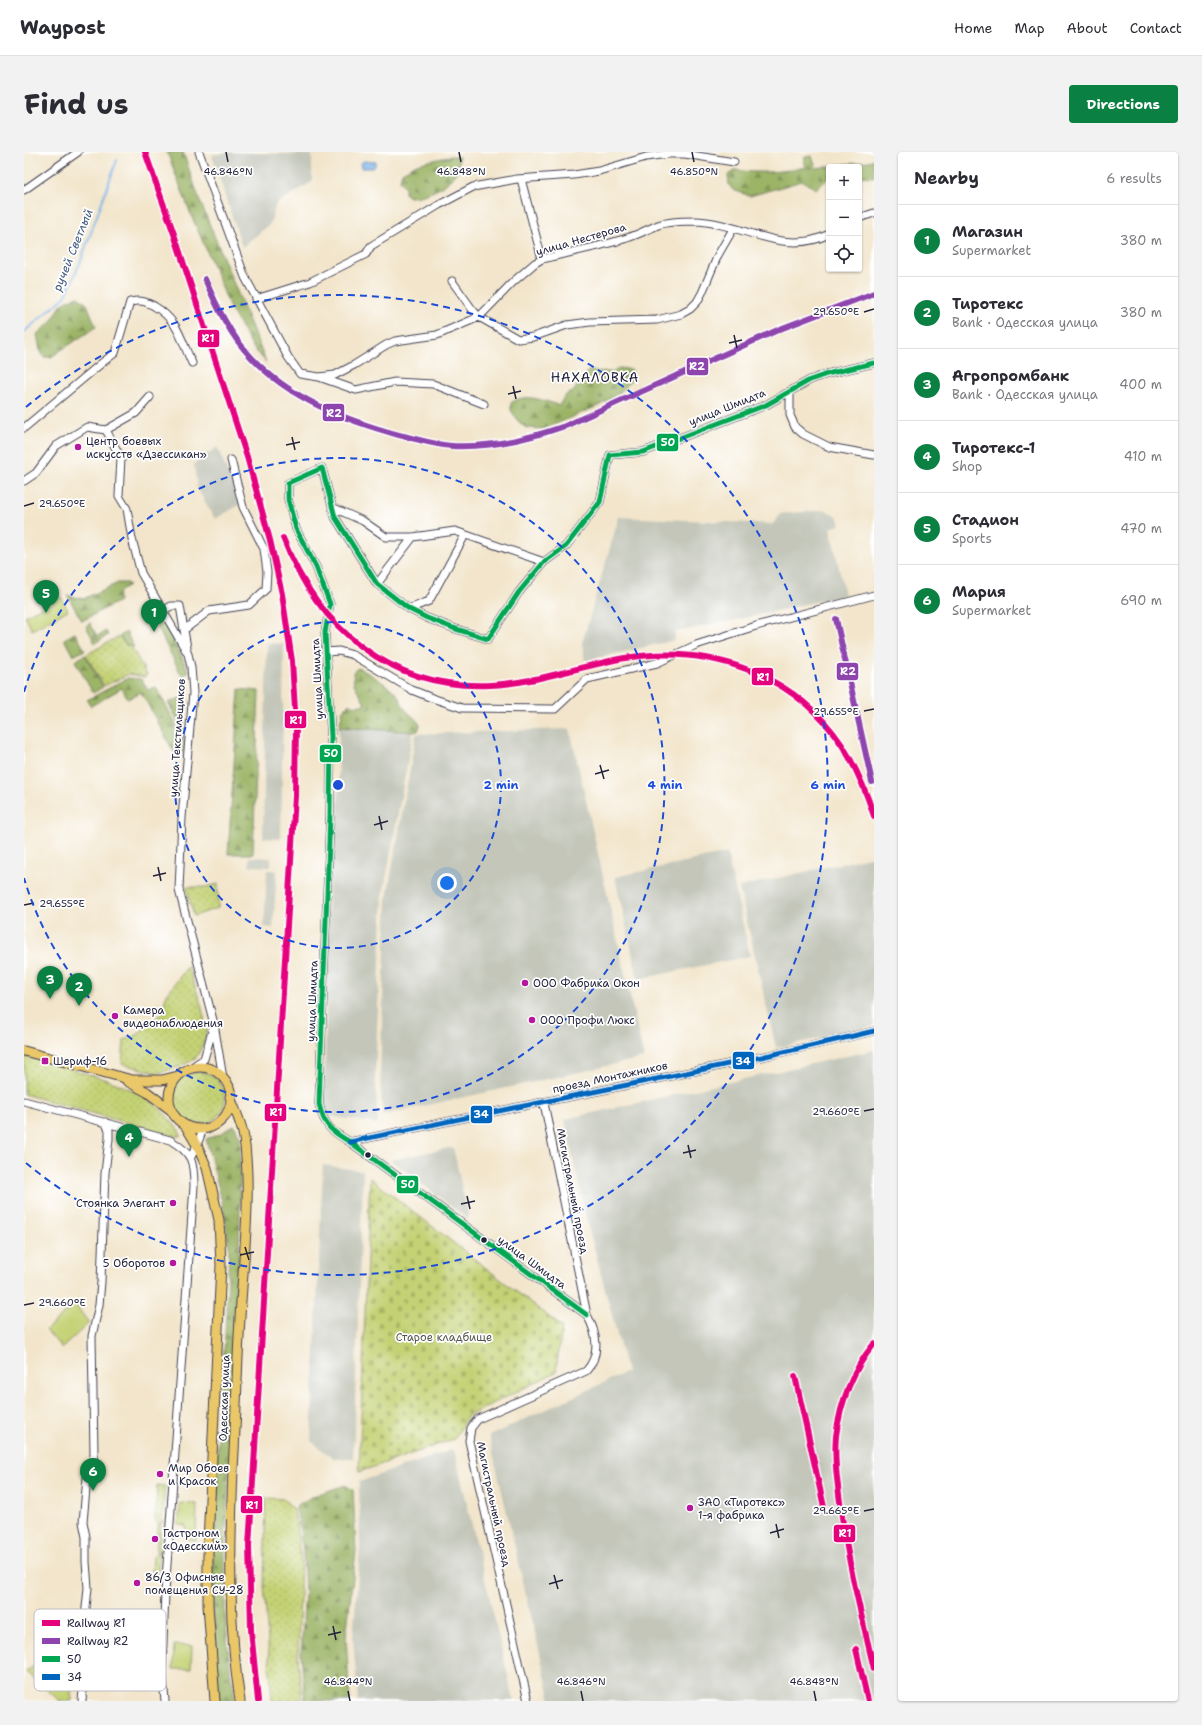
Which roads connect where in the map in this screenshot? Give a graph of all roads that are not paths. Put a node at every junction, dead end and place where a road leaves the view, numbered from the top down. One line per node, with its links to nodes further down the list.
1 (78, 152): 5 (street)
2 (199, 152): 12 (street)
3 (734, 162): 4 (street)
4 (521, 179): 10 (street); 12 (street)
5 (24, 190)
6 (874, 213): 7 (street)
7 (862, 217)
8 (733, 229): 9 (street, улица Нестерова); 10 (street, улица Нестерова); 13 (street)
9 (826, 236)
10 (542, 259): 13 (street, улица Нестерова)
11 (452, 281): 13 (street)
12 (256, 299): 16 (street)
13 (479, 316): 16 (street, улица Нестерова)
14 (192, 363): 20 (street)
15 (874, 363): 17 (street, улица Шмидта)
16 (319, 378): 19 (street)
17 (790, 392): 22 (street); 28 (street, улица Шмидта)
18 (150, 397): 21 (street)
19 (484, 404)
20 (24, 428)
21 (106, 430): 24 (street); 32 (street, улица Текстильщиков)
22 (874, 455)
23 (231, 460): 33 (street)
24 (24, 482)
25 (334, 508): 27 (street); 29 (street, улица Шмидта); 34 (street, улица Шмидта)
26 (465, 535): 27 (street); 28 (street); 31 (street)
27 (413, 537): 29 (street)
28 (544, 562): 31 (street, улица Шмидта)
29 (377, 584): 31 (street, улица Шмидта)
30 (874, 595): 34 (street)
31 (409, 609)
32 (163, 611): 33 (street); 35 (street, улица Текстильщиков)
33 (184, 630): 35 (street)
34 (326, 652): 50 (street, улица Шмидта)
35 (188, 654): 36 (street, улица Текстильщиков)
36 (214, 1024): 39 (street); 42 (street, улица Текстильщиков)
37 (874, 1031): 45 (street, проезд Монтажников)
38 (24, 1051): 41 (main road)
39 (189, 1069): 40 (main road); 42 (main road)
40 (178, 1076): 41 (main road); 46 (main road)
41 (118, 1077): 46 (main road)
42 (223, 1078): 43 (main road)
43 (230, 1098): 49 (main road); 61 (main road, Одесская улица)
44 (24, 1102): 47 (street)
45 (544, 1102): 50 (street, проезд Монтажников); 53 (street, Магистральный проезд)
46 (171, 1110): 48 (main road)
47 (105, 1122): 52 (street); 54 (street)
48 (185, 1125): 49 (main road); 51 (main road, Одесская улица)
49 (203, 1129): 51 (street)
50 (350, 1142): 53 (street, улица Шмидта)
51 (197, 1145): 52 (street); 60 (main road, Одесская улица)
52 (191, 1157): 55 (street)
53 (587, 1315): 62 (street, Магистральный проезд)
54 (86, 1609)
55 (164, 1609)
56 (83, 1691): 58 (street)
57 (164, 1691): 59 (street)
58 (82, 1701)
59 (165, 1701)
60 (215, 1701)
61 (240, 1701)
62 (528, 1701)

